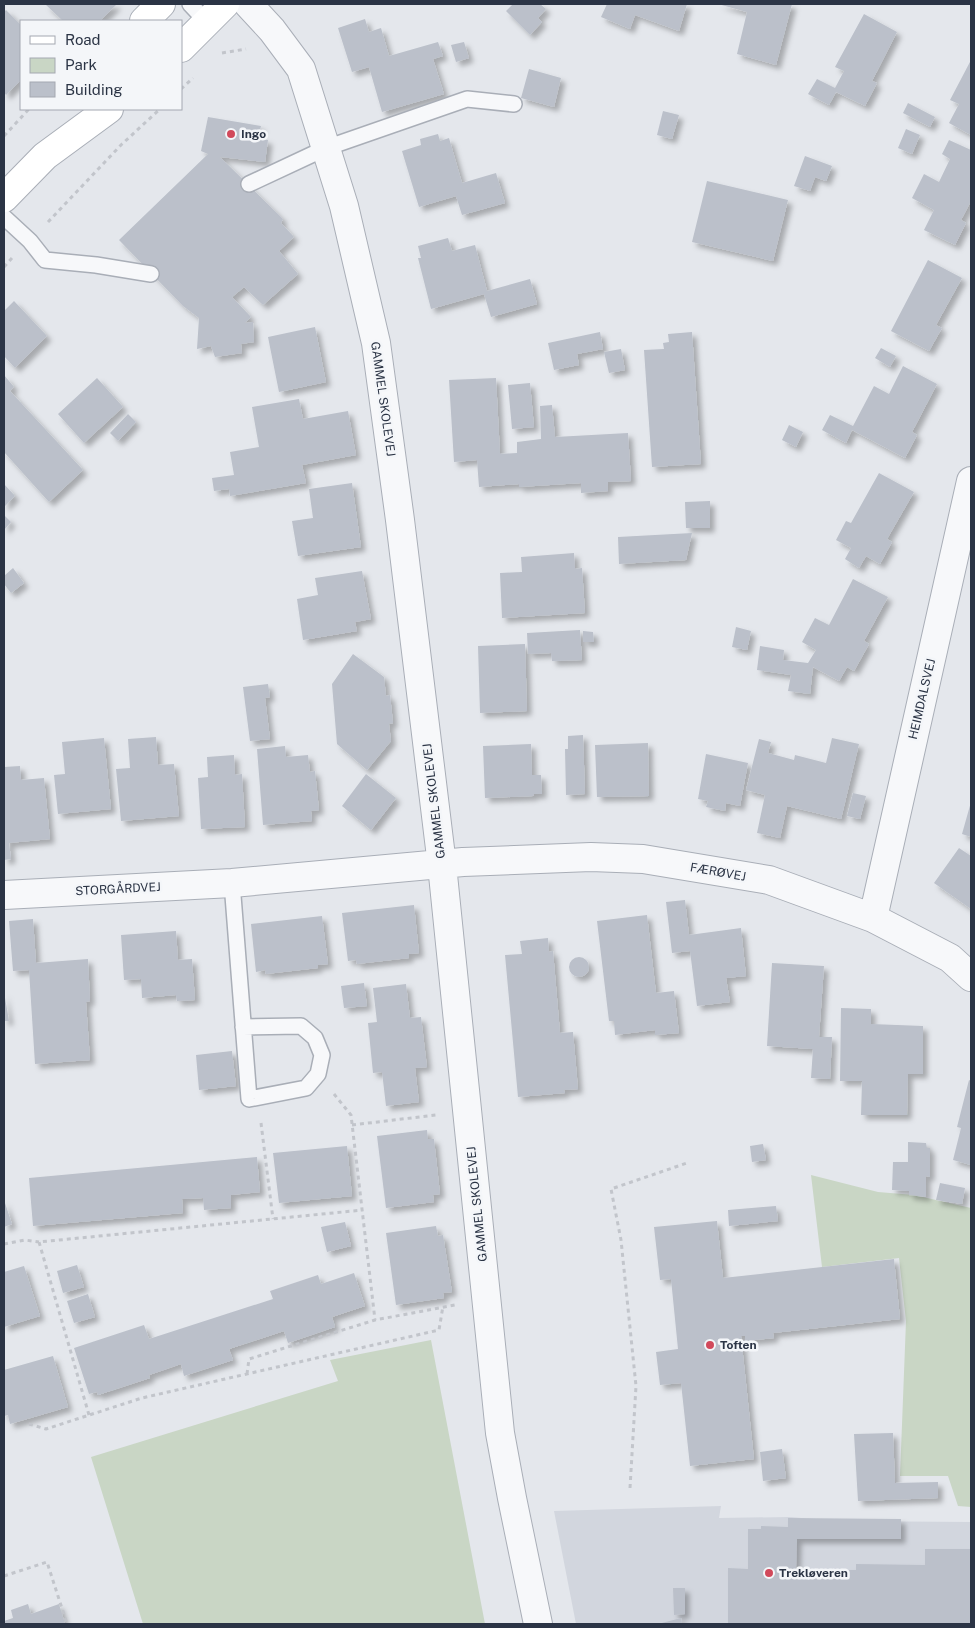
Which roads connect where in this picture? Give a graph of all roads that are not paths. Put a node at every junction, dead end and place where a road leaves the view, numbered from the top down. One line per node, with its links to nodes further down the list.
1 (161, 4): 4 (main road)
2 (248, 4): 9 (street, GAMMEL SKOLEVEJ)
3 (207, 10): 5 (main road)
4 (145, 20)
5 (182, 47)
6 (514, 104): 9 (lane)
7 (77, 110): 10 (main road)
8 (108, 110): 10 (main road)
9 (326, 148): 11 (lane); 16 (street, GAMMEL SKOLEVEJ)
10 (45, 156): 12 (main road)
11 (249, 184)
12 (4, 198)
13 (4, 217): 14 (lane)
14 (151, 274)
15 (971, 481): 19 (street, HEIMDALSVEJ)
16 (442, 865): 17 (street, STORGÅRDVEJ); 19 (street, FÆRØVEJ); 22 (street, GAMMEL SKOLEVEJ)
17 (232, 883): 18 (street, STORGÅRDVEJ); 21 (lane)
18 (4, 895)
19 (873, 918): 20 (street, FÆRØVEJ)
20 (971, 977)
21 (243, 1028): 21 (lane)
22 (538, 1624)

